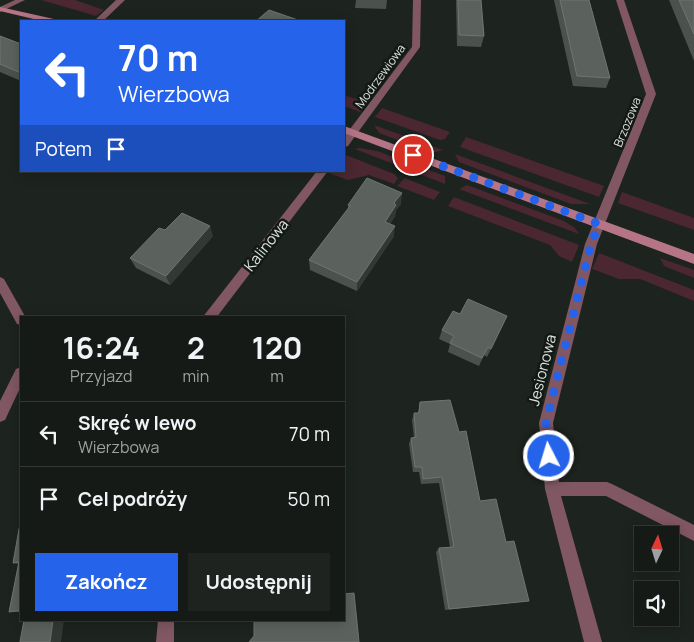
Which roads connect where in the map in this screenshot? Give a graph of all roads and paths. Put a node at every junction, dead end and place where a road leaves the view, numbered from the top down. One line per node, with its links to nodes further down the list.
1 (21, 0): 5 (street)
2 (121, 0): 7 (street)
3 (417, 0): 8 (street, Modrzewiowa)
4 (620, 0): 10 (street, Brzozowa)
5 (0, 10): 6 (street)
6 (45, 20)
7 (99, 20)
8 (348, 131): 10 (street)
9 (322, 172): 13 (street, Kalinowa)
10 (599, 224): 11 (street); 17 (street, Jesionowa)
11 (694, 259)
12 (0, 282): 14 (street)
13 (210, 316)
14 (20, 318)
15 (20, 375): 16 (street)
16 (0, 415)
17 (552, 489): 18 (street); 21 (street, Jesionowa)
18 (694, 533)
19 (166, 621): 20 (street)
20 (165, 642)
21 (593, 642)

